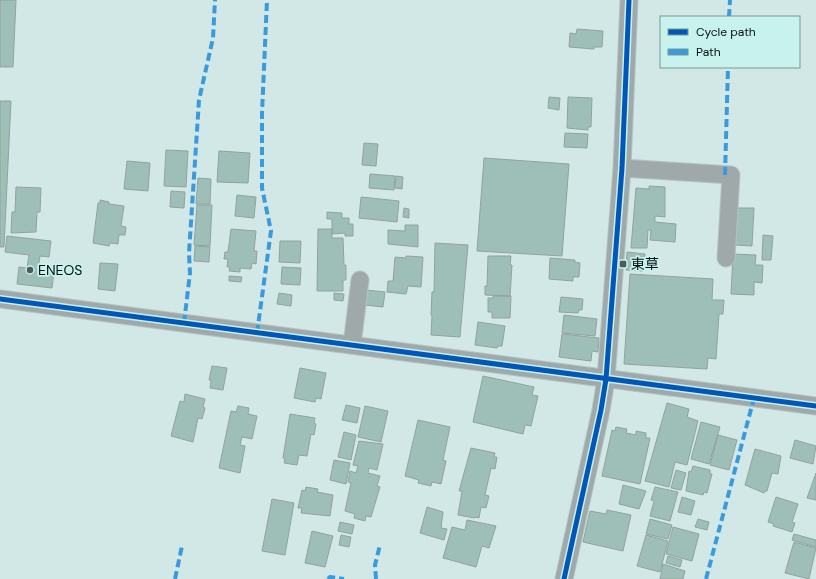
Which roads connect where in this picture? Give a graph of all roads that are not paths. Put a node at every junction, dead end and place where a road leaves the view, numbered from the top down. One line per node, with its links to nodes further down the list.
1 (629, 0): 2 (street)
2 (622, 168): 3 (street); 7 (street)
3 (726, 258)
4 (360, 280): 6 (street)
5 (0, 299): 6 (street)
6 (352, 345): 7 (street)
7 (606, 379): 8 (street); 9 (street)
8 (816, 406)
9 (564, 579)

